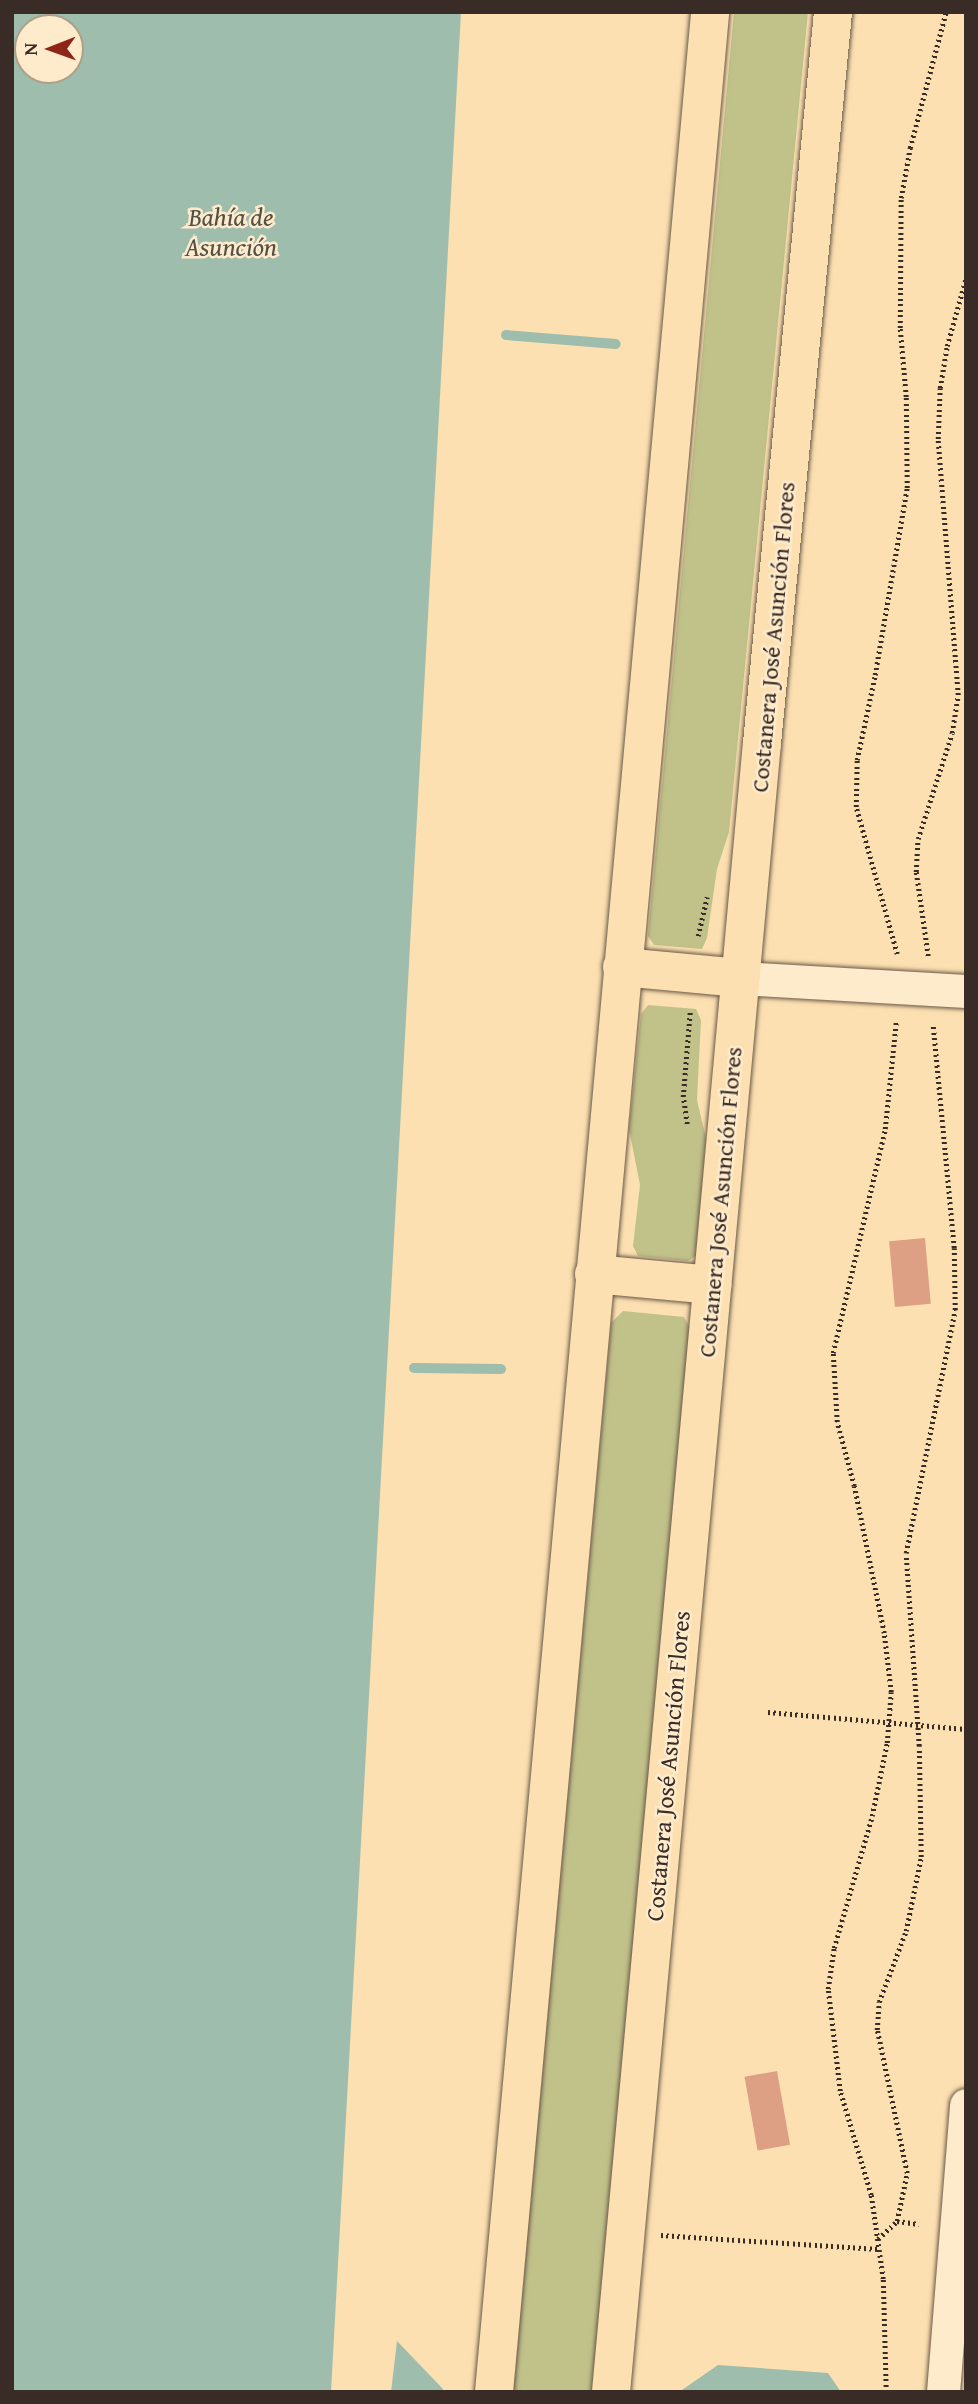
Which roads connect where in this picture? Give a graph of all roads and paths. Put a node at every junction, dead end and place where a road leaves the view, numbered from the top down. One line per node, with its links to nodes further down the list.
1 (710, 12): 5 (highway)
2 (833, 12): 6 (highway, Costanera José Asunción Flores)
3 (946, 12): 7 (path)
4 (966, 278): 8 (path)
5 (622, 967): 6 (highway); 10 (highway)
6 (740, 978): 7 (street); 11 (highway, Costanera José Asunción Flores)
7 (897, 987): 8 (street); 13 (path)
8 (930, 989): 9 (street); 14 (path)
9 (966, 991)
10 (594, 1274): 11 (highway); 22 (highway)
11 (712, 1285): 23 (highway, Costanera José Asunción Flores)
12 (768, 1712): 13 (path)
13 (889, 1722): 14 (path); 20 (path)
14 (917, 1724): 15 (path); 17 (path)
15 (965, 1729)
16 (966, 2105): 25 (street)
17 (897, 2221): 18 (path); 20 (path)
18 (919, 2224)
19 (657, 2235): 21 (path)
20 (878, 2239): 21 (path)
21 (879, 2249): 24 (path)
22 (494, 2392)
23 (611, 2392)
24 (886, 2392)
25 (943, 2392)

